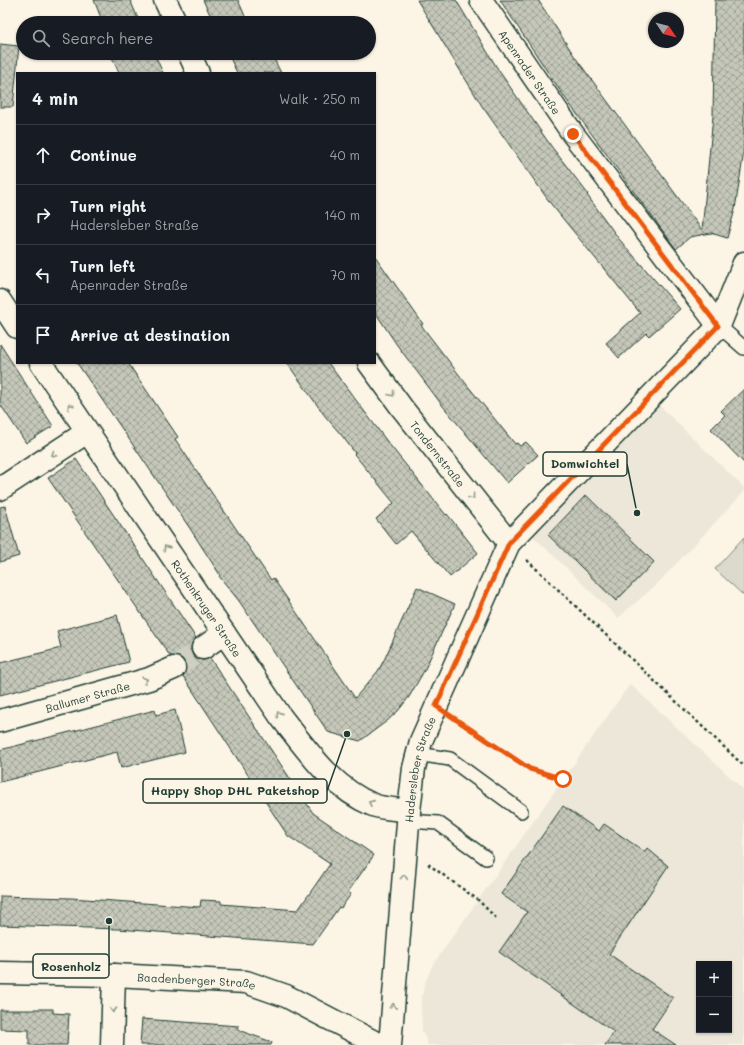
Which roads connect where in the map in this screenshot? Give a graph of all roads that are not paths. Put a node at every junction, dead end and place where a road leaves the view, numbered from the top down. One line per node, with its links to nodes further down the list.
1 (165, 0): 3 (street)
2 (481, 0): 9 (street, Apenrader Straße)
3 (173, 16)
4 (192, 60): 5 (street)
5 (198, 72)
6 (744, 263): 9 (street, Hadersleber Straße)
7 (0, 301): 8 (street)
8 (16, 325)
9 (718, 326): 10 (lane, Apenrader Straße); 15 (street, Hadersleber Straße)
10 (744, 348)
11 (42, 364): 13 (street, Rothenkruger Straße, one-way to 11)
12 (370, 364): 15 (street, Tondernstraße, one-way to 15)
13 (87, 432): 14 (street, one-way to 14); 16 (street, Rothenkruger Straße, one-way to 13)
14 (0, 489)
15 (509, 543): 20 (street, Hadersleber Straße)
16 (224, 633): 17 (street); 22 (street, Rothenkruger Straße, one-way to 16)
17 (203, 648)
18 (174, 668): 19 (street, Ballumer Straße, one-way to 18)
19 (0, 721)
20 (417, 754): 21 (lane); 22 (street, Hadersleber Straße)
21 (521, 811)
22 (409, 816): 23 (lane); 28 (street, Hadersleber Straße, one-way to 22)
23 (486, 858)
24 (0, 973): 25 (street, Baadenberger Straße)
25 (114, 975): 26 (street, one-way to 26); 27 (street, Baadenberger Straße)
26 (112, 1045)
27 (380, 1045)
28 (390, 1045)

